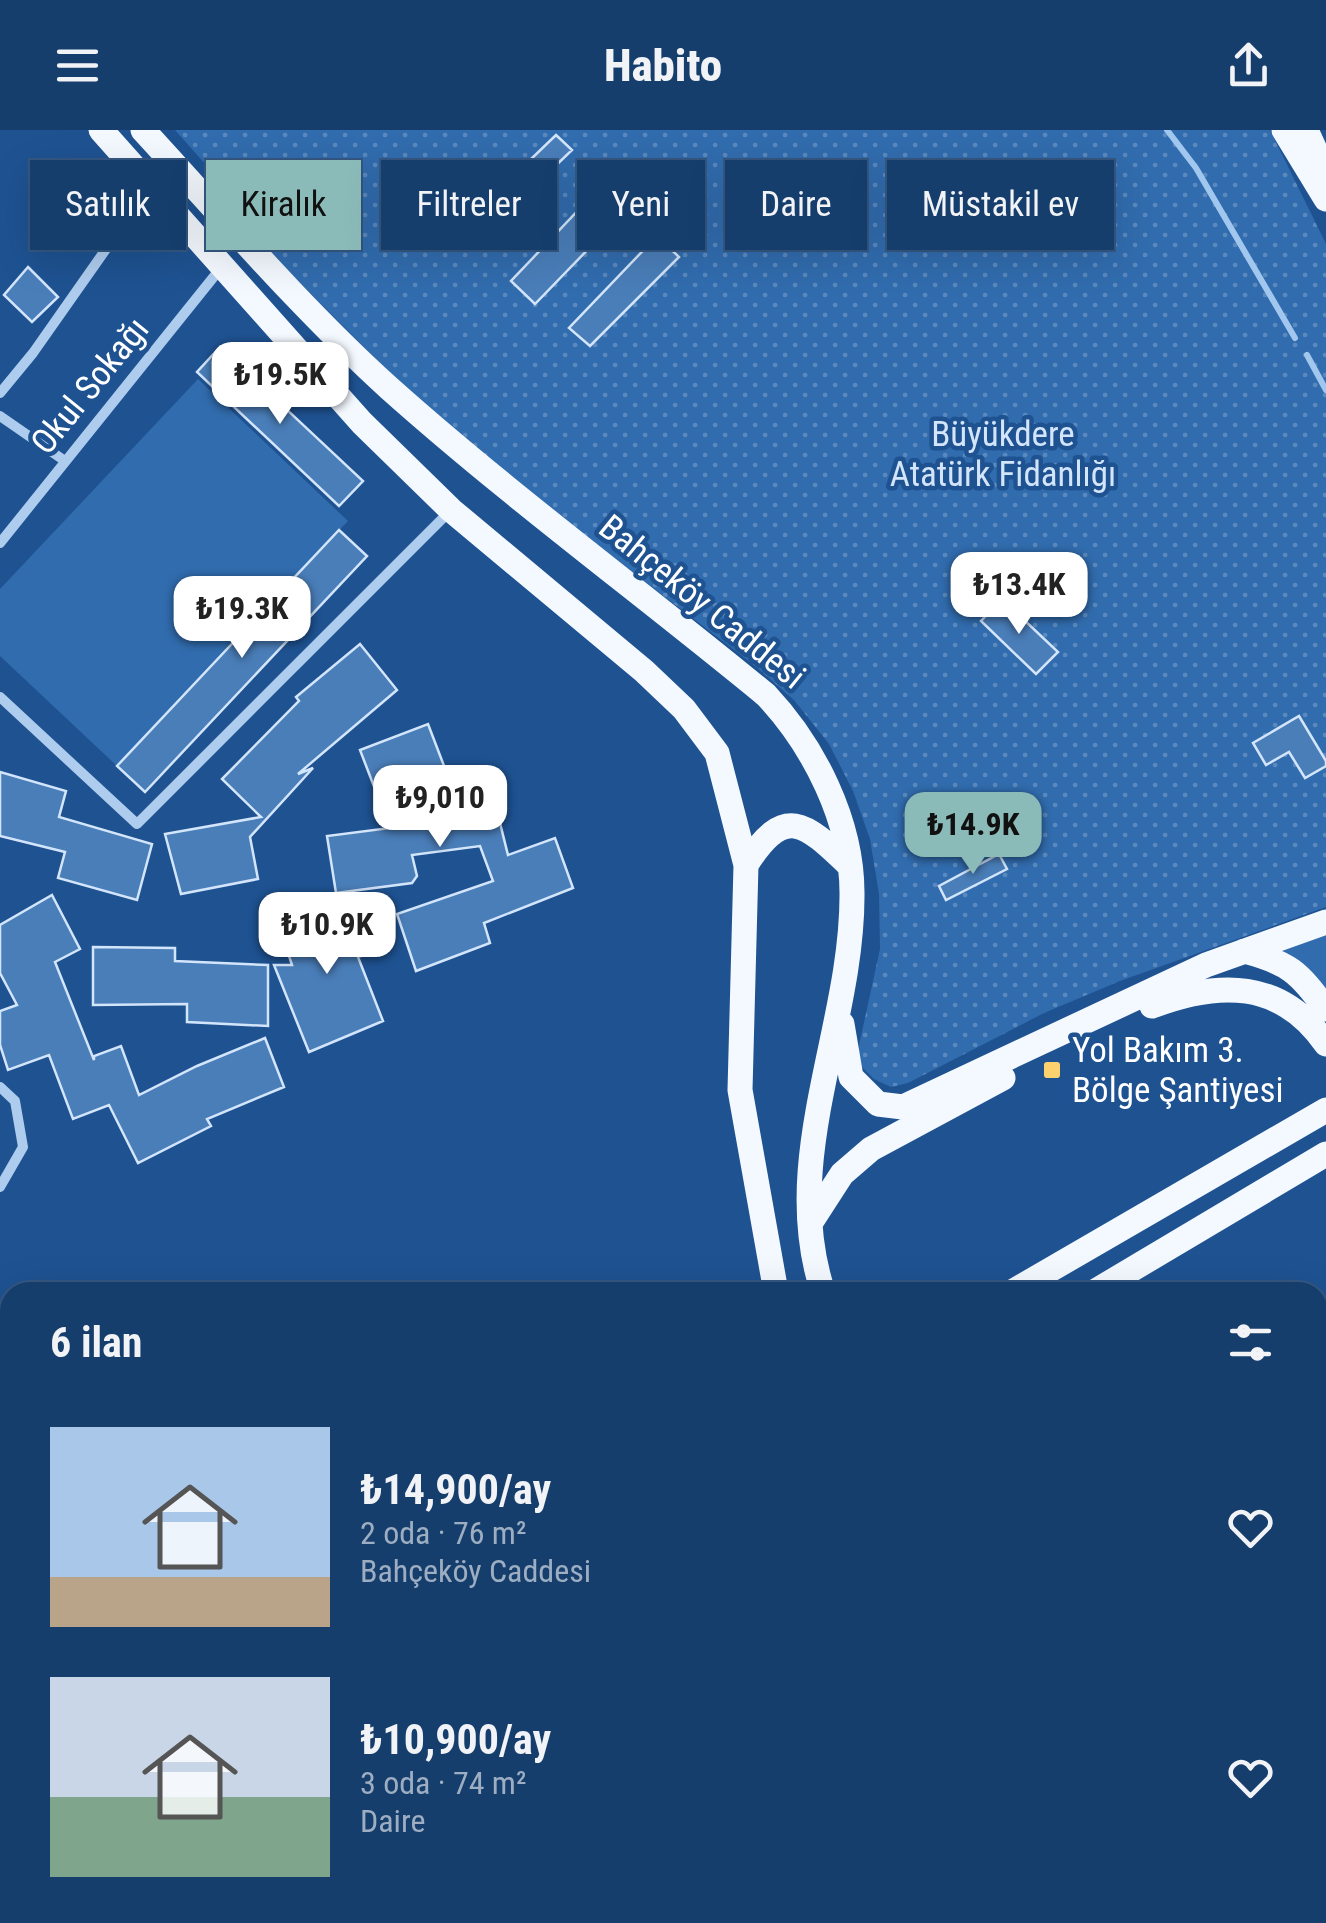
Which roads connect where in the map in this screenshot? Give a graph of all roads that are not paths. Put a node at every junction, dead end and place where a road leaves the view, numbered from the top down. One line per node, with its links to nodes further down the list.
1 (101, 130): 5 (main road)
2 (143, 130): 18 (main road, Bahçeköy Caddesi)
3 (1284, 130): 7 (main road)
4 (1306, 130): 6 (main road)
5 (129, 160)
6 (1326, 174)
7 (1326, 199)
8 (186, 222): 10 (main road)
9 (106, 250): 11 (street)
10 (224, 264): 13 (street, Okul Sokağı); 14 (main road)
11 (0, 393)
12 (0, 416): 13 (street)
13 (65, 461): 15 (street, Okul Sokağı)
14 (451, 510): 16 (street); 17 (main road)
15 (0, 543)
16 (0, 697)
17 (746, 865): 18 (main road); 29 (main road)
18 (850, 866): 21 (main road, Bahçeköy Caddesi)
19 (1326, 922): 20 (main road)
20 (1244, 951): 21 (main road); 22 (main road)
21 (840, 996): 28 (main road, Bahçeköy Caddesi)
22 (1326, 1009)
23 (1326, 1044): 28 (main road)
24 (0, 1086): 27 (street)
25 (1326, 1110): 31 (main road)
26 (1326, 1154): 32 (main road)
27 (0, 1187)
28 (811, 1222): 30 (main road, Bahçeköy Caddesi)
29 (774, 1282)
30 (820, 1282)
31 (1029, 1282)
32 (1111, 1282)

